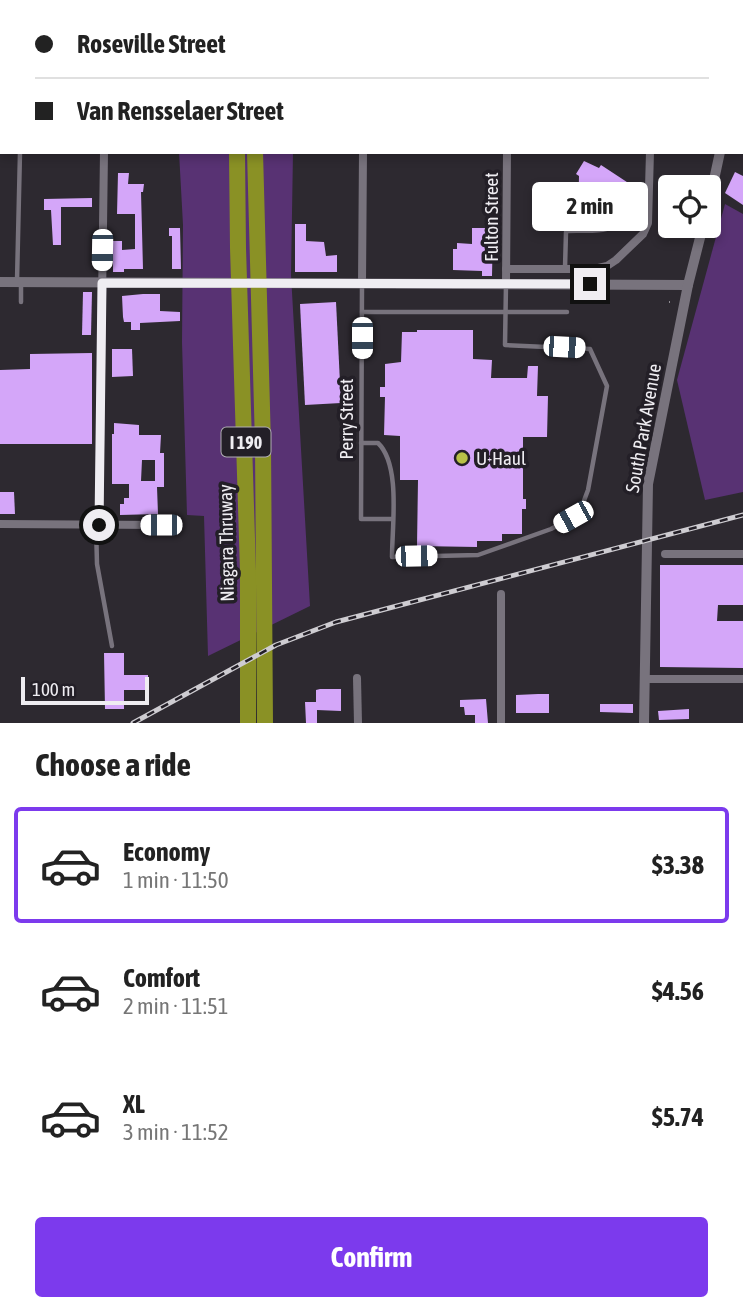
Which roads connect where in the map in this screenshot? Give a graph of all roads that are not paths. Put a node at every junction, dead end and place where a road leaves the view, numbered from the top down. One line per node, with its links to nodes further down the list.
1 (20, 154): 15 (lane)
2 (104, 154): 16 (street)
3 (237, 154): 31 (highway, Niagara Thruway / I 190)
4 (255, 154): 31 (highway, Niagara Thruway / I 190)
5 (363, 154): 18 (street, Perry Street)
6 (507, 154): 12 (street, Fulton Street)
7 (650, 154): 10 (street)
8 (719, 155): 9 (street)
9 (715, 175)
10 (648, 210): 13 (street); 13 (lane)
11 (700, 238): 19 (street, South Park Avenue)
12 (506, 269): 13 (street); 17 (street, Fulton Street)
13 (565, 269)
14 (0, 282): 15 (street)
15 (19, 283): 16 (street); 20 (lane)
16 (102, 283): 18 (street); 27 (street)
17 (506, 283): 18 (street); 19 (street); 22 (lane)
18 (362, 284): 21 (lane, Perry Street)
19 (688, 285): 35 (street, South Park Avenue)
20 (21, 302)
21 (362, 312): 22 (lane); 24 (lane, Perry Street)
22 (506, 312): 23 (lane); 25 (lane)
23 (568, 312)
24 (361, 443): 25 (lane); 25 (lane, Perry Street)
25 (392, 519)
26 (0, 524): 27 (street)
27 (97, 525): 28 (street); 33 (lane)
28 (161, 525)
29 (665, 554): 30 (street)
30 (743, 554)
31 (256, 571): 37 (highway, Niagara Thruway / I 190); 38 (highway, Niagara Thruway / I 190)
32 (501, 594): 40 (street)
33 (112, 646)
34 (357, 678): 39 (street)
35 (645, 679): 36 (street); 41 (street, South Park Avenue)
36 (743, 679)
37 (248, 723)
38 (265, 723)
39 (358, 723)
40 (501, 723)
41 (644, 723)

